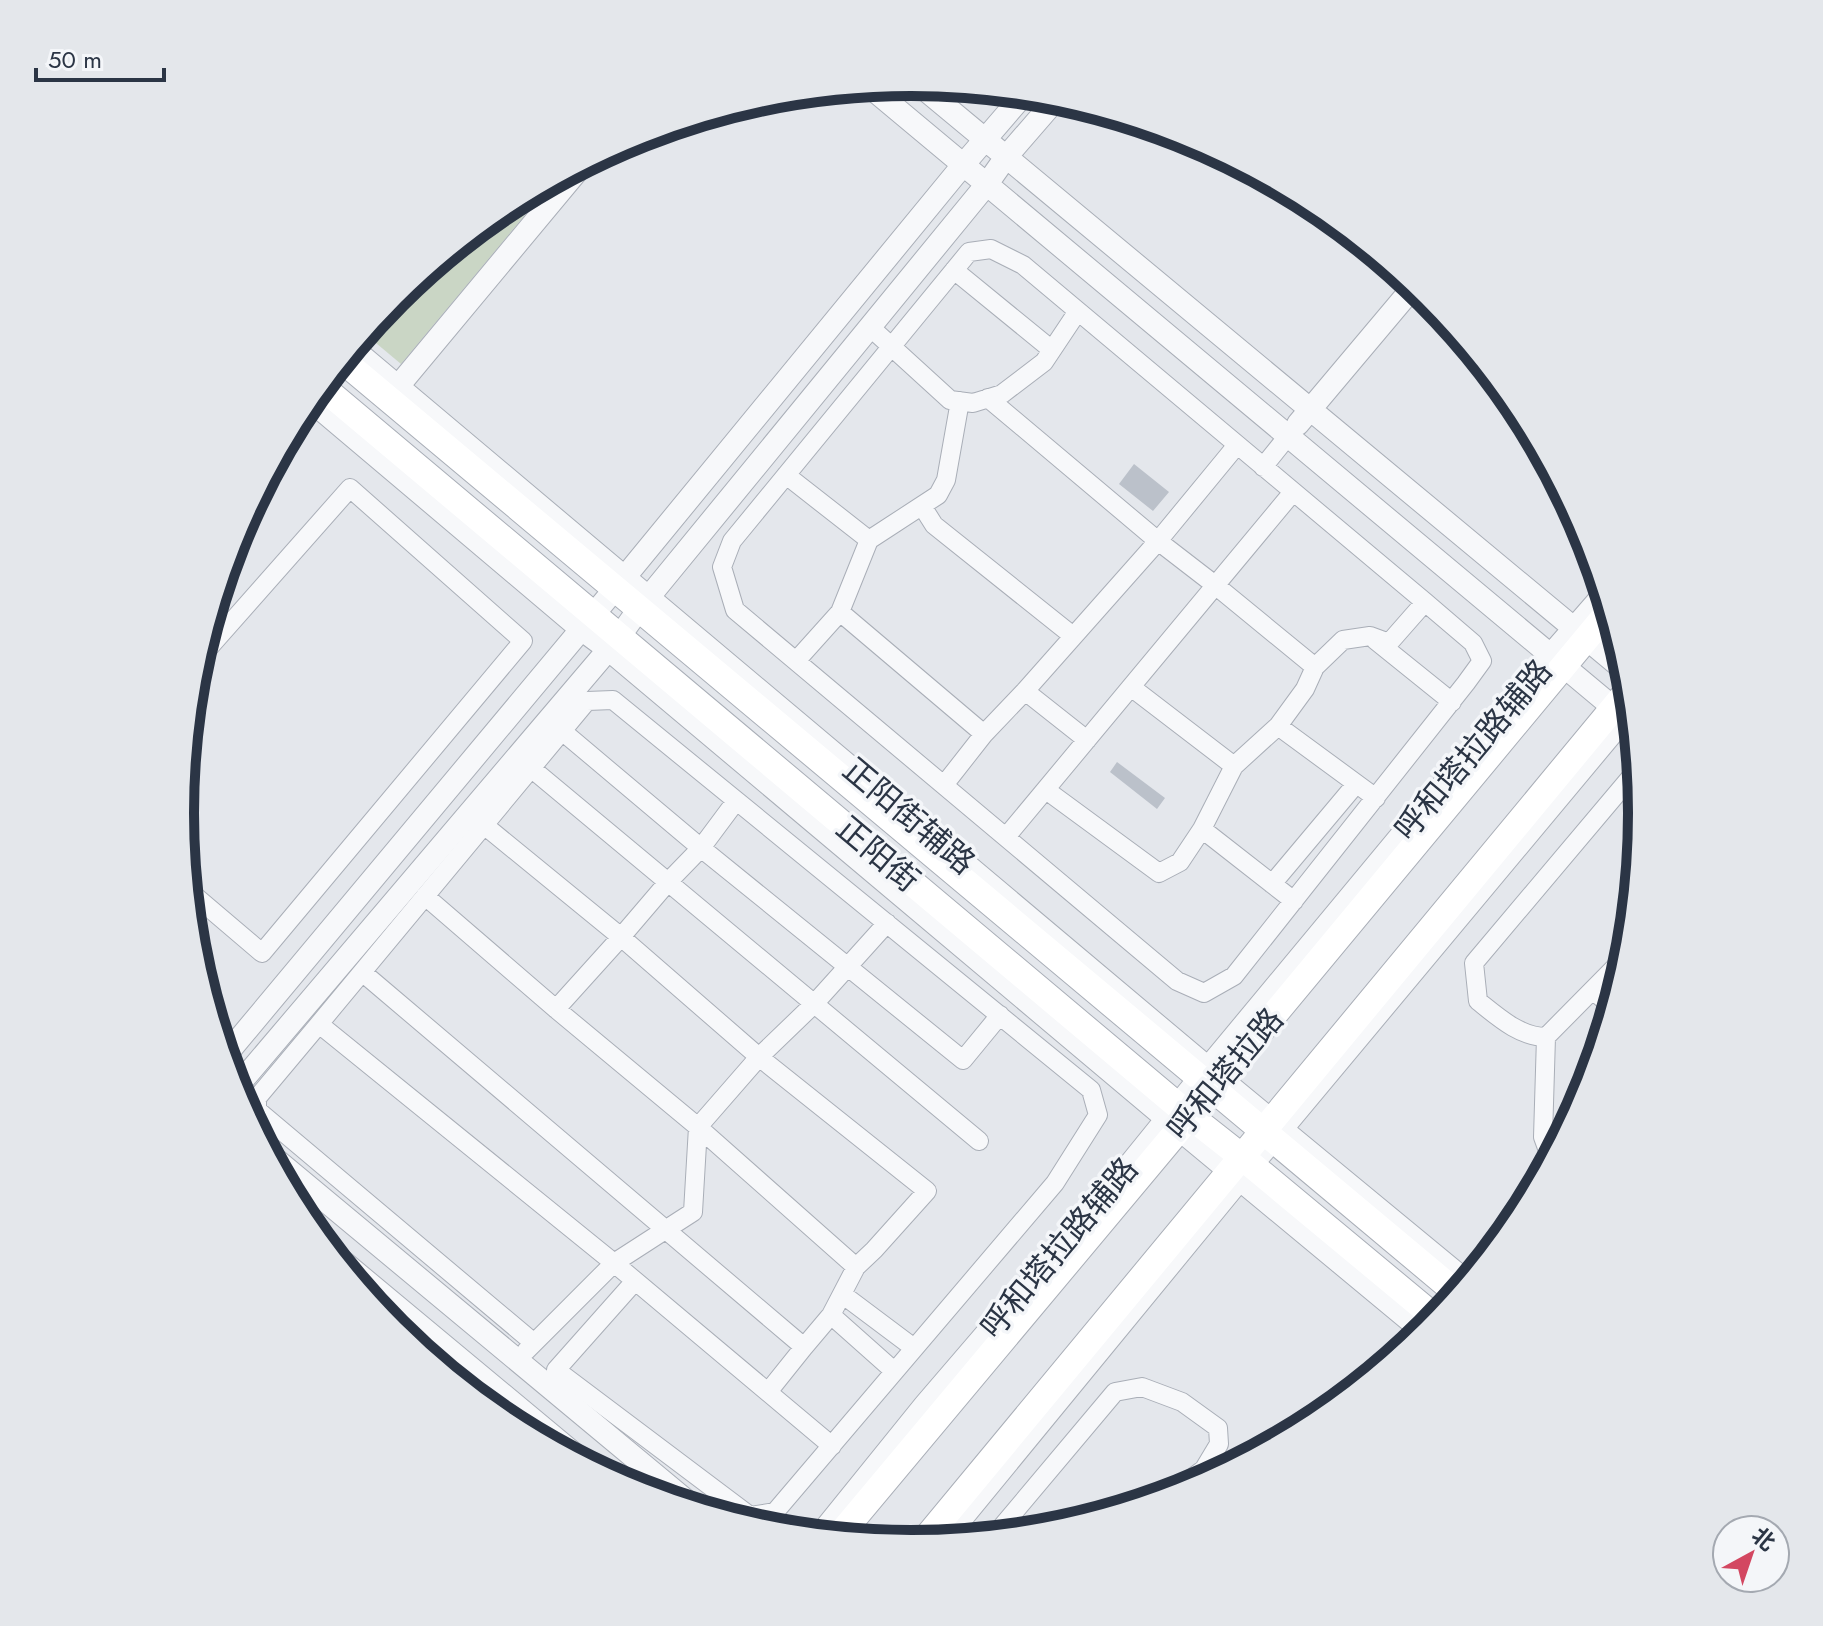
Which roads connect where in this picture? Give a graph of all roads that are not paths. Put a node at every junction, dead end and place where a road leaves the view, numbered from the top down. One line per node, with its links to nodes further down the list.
1 (882, 97): 7 (street)
2 (934, 97): 5 (street)
3 (1016, 104): 5 (street)
4 (1047, 109): 6 (street)
5 (985, 140): 6 (street); 7 (street)
6 (1006, 157): 8 (street); 23 (street)
7 (963, 165): 8 (street); 31 (street)
8 (987, 184): 13 (street); 23 (street)
9 (565, 186): 18 (street)
10 (954, 270): 12 (street); 14 (street); 15 (street)
11 (1406, 295): 23 (street)
12 (1078, 311): 15 (street); 24 (street)
13 (870, 327): 14 (street); 34 (street)
14 (892, 346): 21 (street); 26 (street)
15 (1052, 350): 20 (street)
16 (359, 356): 18 (street)
17 (351, 366): 18 (main road)
18 (392, 393): 31 (main road)
19 (330, 394): 38 (main road, 正阳街)
20 (988, 398): 21 (street); 30 (street)
21 (960, 401): 28 (street)
22 (320, 408): 38 (street)
23 (1299, 423): 25 (street); 39 (street); 46 (street)
24 (1237, 445): 25 (street); 30 (street)
25 (1263, 467): 27 (street)
26 (786, 475): 29 (street); 45 (street)
27 (1293, 492): 32 (street); 33 (street)
28 (922, 506): 29 (street); 40 (street)
29 (869, 540): 36 (street)
30 (1158, 541): 32 (street); 40 (street)
31 (620, 583): 34 (main road); 38 (street)
32 (1215, 585): 47 (street); 48 (street)
33 (1425, 602): 41 (street); 50 (street)
34 (644, 604): 43 (street); 89 (main road)
35 (1597, 606): 39 (street, 呼和塔拉路辅路)
36 (840, 612): 45 (street); 55 (street)
37 (1601, 617): 39 (main road, 呼和塔拉路)
38 (587, 622): 43 (main road, 正阳街); 86 (street)
39 (1580, 634): 44 (street); 46 (main road, 呼和塔拉路)
40 (1073, 636): 49 (street)
41 (1370, 636): 47 (street); 50 (street)
42 (216, 640): 72 (street)
43 (614, 643): 88 (street); 92 (main road, 正阳街)
44 (1612, 660)
45 (796, 661): 61 (street)
46 (1557, 662): 51 (street); 89 (main road, 呼和塔拉路)
47 (1315, 667): 53 (street)
48 (1131, 687): 56 (street); 57 (street)
49 (1025, 691): 55 (street); 56 (street)
50 (1452, 702): 63 (street)
51 (1620, 704)
52 (1621, 716): 94 (main road, 呼和塔拉路)
53 (1278, 726): 57 (street); 60 (street)
54 (562, 731): 58 (street); 64 (street); 68 (street)
55 (984, 734): 61 (street)
56 (1087, 740): 62 (street)
57 (1234, 766): 66 (street)
58 (531, 768): 65 (street); 69 (street)
59 (1627, 781): 85 (street)
60 (1356, 784): 63 (street); 70 (street)
61 (944, 785): 67 (street)
62 (1046, 790): 66 (street); 67 (street)
63 (1376, 798): 73 (street)
64 (736, 801): 68 (street); 74 (street)
65 (484, 825): 71 (street); 75 (street)
66 (1202, 829): 70 (street)
67 (1006, 837): 73 (street)
68 (701, 848): 69 (street); 76 (street)
69 (668, 882): 75 (street); 81 (street)
70 (1272, 884): 73 (street)
71 (425, 896): 77 (street); 82 (street)
72 (200, 900)
73 (1294, 901)
74 (887, 923): 76 (street); 83 (street)
75 (621, 937): 82 (street); 87 (street)
76 (848, 966): 81 (street); 83 (street)
77 (362, 972): 84 (street); 99 (street)
78 (1610, 972): 79 (street)
79 (1593, 990): 80 (street); 85 (street)
80 (1604, 1000)
81 (814, 1004): 87 (street); 95 (street)
82 (556, 1009): 93 (street)
83 (1000, 1015): 111 (street)
84 (319, 1024): 90 (street); 100 (street)
85 (1546, 1037): 96 (street)
86 (234, 1045)
87 (759, 1057): 93 (street); 101 (street)
88 (245, 1077)
89 (1210, 1079): 92 (main road, 呼和塔拉路); 94 (main road)
90 (257, 1105)
91 (260, 1113): 109 (street)
92 (1178, 1118): 97 (main road, 正阳街); 124 (street, 呼和塔拉路辅路); 125 (main road, 呼和塔拉路)
93 (698, 1127): 99 (street); 101 (street)
94 (1274, 1129): 97 (main road, 呼和塔拉路); 102 (street); 104 (main road)
95 (979, 1141)
96 (1546, 1146)
97 (1241, 1168): 106 (main road, 正阳街); 108 (street); 126 (street); 127 (main road, 呼和塔拉路)
98 (292, 1173): 113 (street)
99 (666, 1230): 100 (street); 110 (street)
100 (614, 1263): 103 (street); 109 (street)
101 (856, 1267): 105 (street)
102 (1459, 1276)
103 (635, 1281): 115 (street); 116 (street)
104 (1450, 1287)
105 (842, 1294): 107 (street); 111 (street)
106 (1427, 1311)
107 (831, 1315): 110 (street); 114 (street)
108 (1414, 1323)
109 (534, 1343): 113 (street)
110 (804, 1347): 116 (street)
111 (914, 1348): 114 (street)
112 (441, 1354): 117 (street)
113 (517, 1359): 115 (street)
114 (894, 1371): 118 (street)
115 (550, 1376): 120 (street); 121 (street)
116 (768, 1392): 118 (street)
117 (518, 1412)
118 (832, 1446): 122 (street)
119 (1206, 1466): 123 (street)
120 (675, 1490)
121 (740, 1509)
122 (763, 1514)
123 (1004, 1524)
124 (828, 1525)
125 (847, 1526)
126 (953, 1528)
127 (934, 1529)

